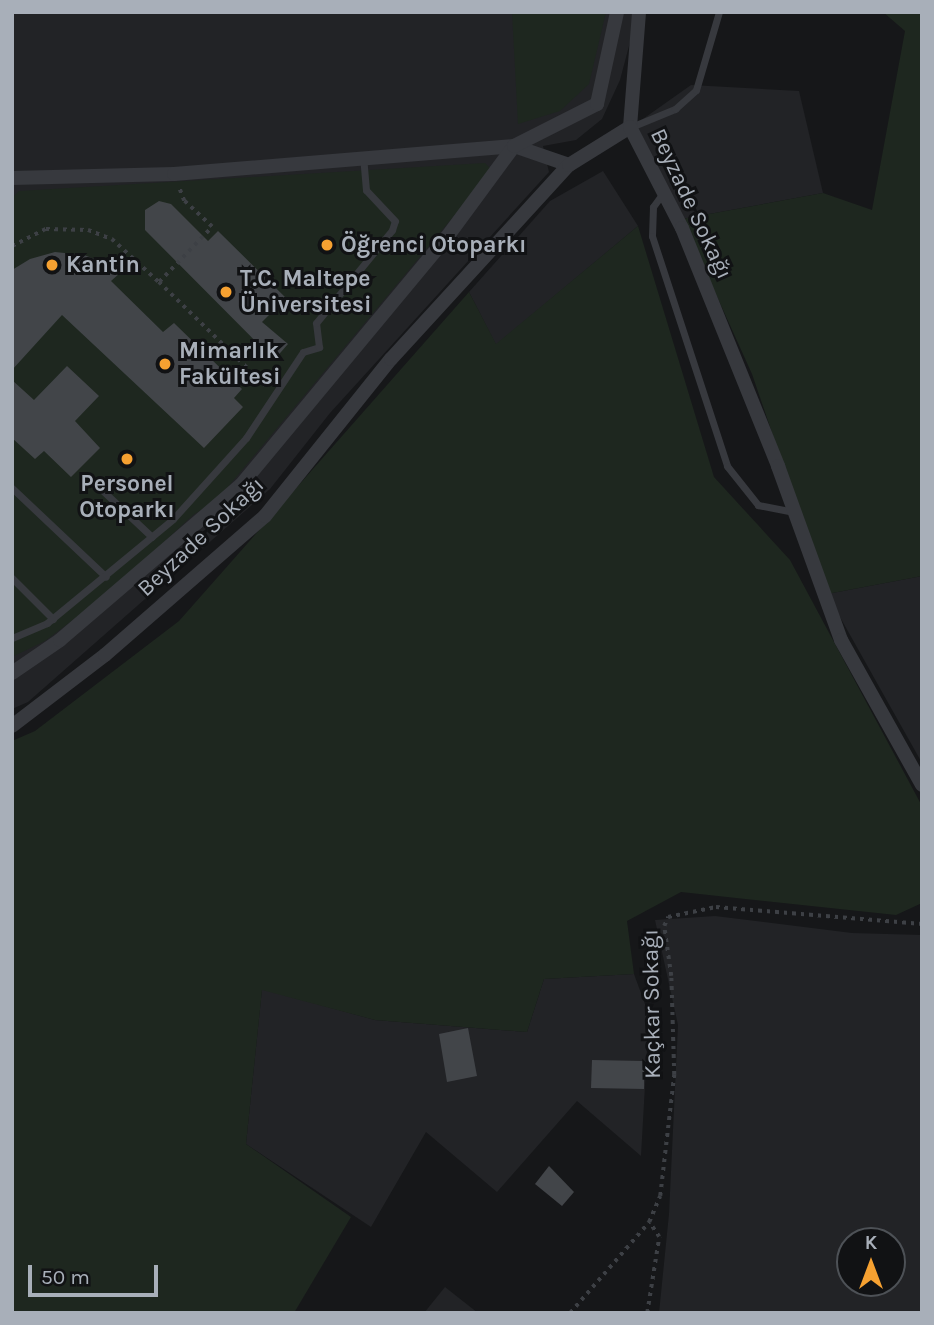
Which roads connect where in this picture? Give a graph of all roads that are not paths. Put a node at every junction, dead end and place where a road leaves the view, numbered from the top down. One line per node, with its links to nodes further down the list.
1 (617, 12): 5 (street)
2 (639, 12): 4 (street)
3 (719, 12): 4 (lane)
4 (630, 128): 7 (street, Beyzade Sokağı); 9 (street, Beyzade Sokağı)
5 (514, 146): 6 (street); 7 (street); 18 (street)
6 (363, 156): 8 (street); 13 (lane)
7 (569, 165): 19 (street, Beyzade Sokağı)
8 (12, 178)
9 (664, 193): 12 (street, Beyzade Sokağı); 12 (lane)
10 (12, 488): 14 (lane)
11 (103, 491): 13 (lane)
12 (794, 512): 20 (street, Beyzade Sokağı)
13 (152, 537): 14 (lane)
14 (106, 577): 16 (lane)
15 (12, 578): 16 (lane)
16 (53, 619): 17 (lane)
17 (12, 638)
18 (12, 673)
19 (12, 726)
20 (922, 785)

